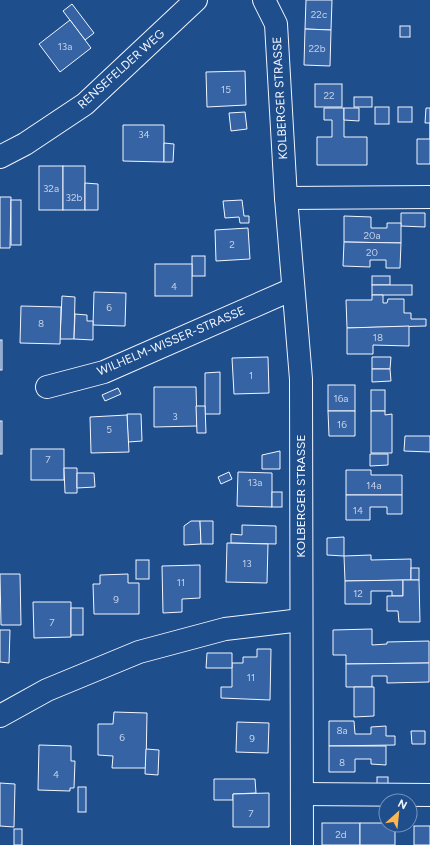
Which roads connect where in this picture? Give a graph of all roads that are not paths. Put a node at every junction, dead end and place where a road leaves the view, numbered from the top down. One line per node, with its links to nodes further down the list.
1 (196, 0): 3 (street, RENSEFELDER WEG)
2 (264, 0): 5 (street, KOLBERGER STRASSE)
3 (0, 157)
4 (430, 197): 5 (street)
5 (286, 198): 6 (street, KOLBERGER STRASSE)
6 (293, 289): 7 (street, WILHELM-WISSER-STRASSE); 8 (street, KOLBERGER STRASSE)
7 (48, 387)
8 (301, 620): 9 (street); 10 (street, KOLBERGER STRASSE)
9 (0, 716)
10 (302, 794): 11 (street); 12 (street, KOLBERGER STRASSE)
11 (430, 795)
12 (302, 845)

